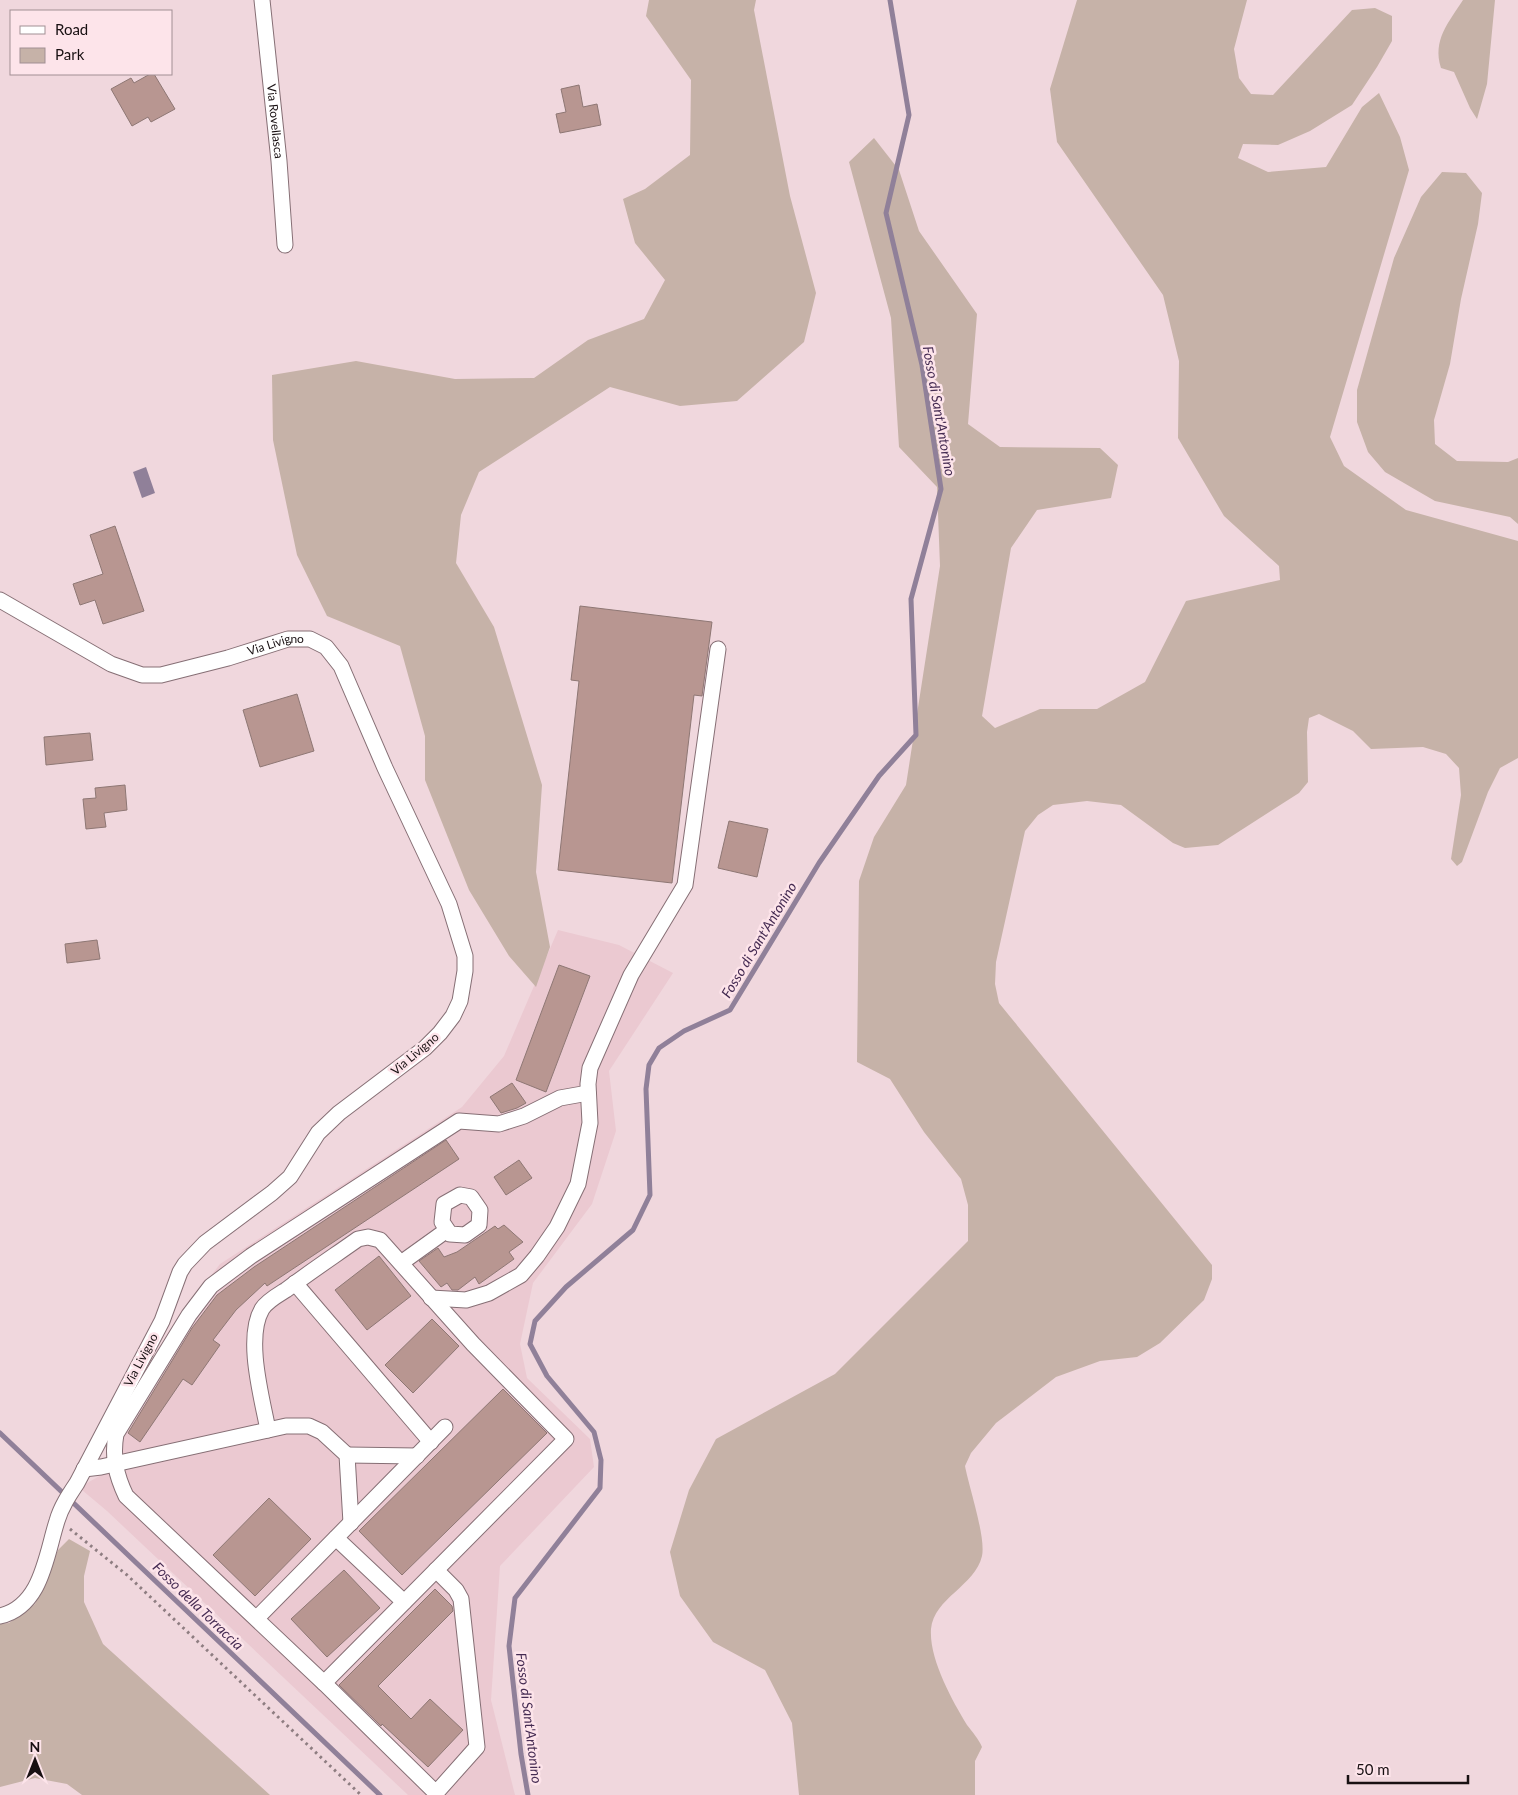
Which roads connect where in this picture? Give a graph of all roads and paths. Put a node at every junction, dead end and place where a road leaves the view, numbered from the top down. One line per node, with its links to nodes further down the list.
1 (262, 0): 2 (street, Via Rovellasca)
2 (284, 245)
3 (0, 600): 16 (street, Via Livigno)
4 (718, 649): 5 (street)
5 (588, 1093): 9 (street); 15 (street)
6 (448, 1230): 7 (street)
7 (401, 1263): 8 (street); 9 (street)
8 (295, 1283): 11 (street); 12 (street)
9 (431, 1298): 20 (street)
10 (446, 1427): 12 (street)
11 (268, 1430): 13 (street); 15 (street)
12 (431, 1442): 14 (street)
13 (347, 1456): 14 (street); 18 (street)
14 (417, 1456): 18 (street)
15 (115, 1464): 16 (street); 23 (street)
16 (84, 1468): 17 (street, Via Livigno)
17 (57, 1520): 22 (street, Via Livigno); 25 (path)
18 (351, 1523): 19 (street)
19 (336, 1538): 21 (street); 23 (street)
20 (436, 1570): 21 (street); 24 (street)
21 (404, 1602): 24 (street)
22 (0, 1616)
23 (257, 1618): 24 (street)
24 (324, 1683)
25 (361, 1795)

